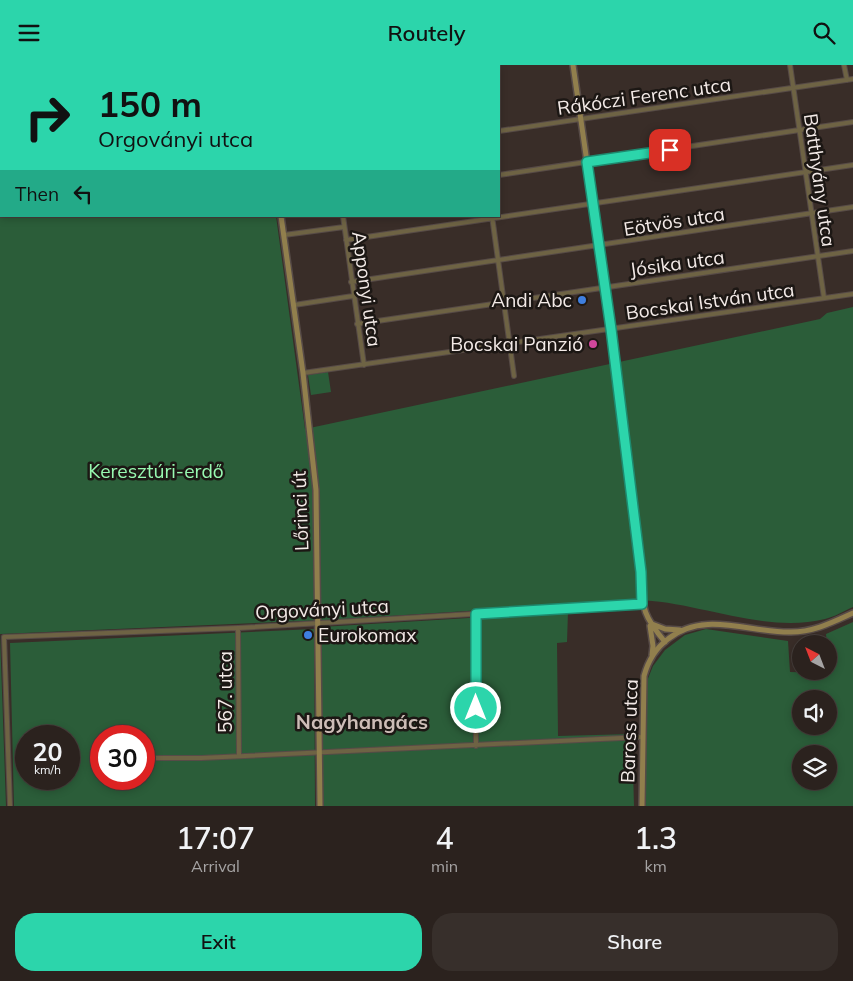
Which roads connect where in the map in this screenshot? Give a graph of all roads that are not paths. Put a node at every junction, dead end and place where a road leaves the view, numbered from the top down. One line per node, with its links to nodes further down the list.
1 (573, 65): 7 (street, Baross utca)
2 (790, 65): 6 (street, Batthyány utca)
3 (844, 65): 5 (street)
4 (853, 79): 5 (street, Rákóczi Ferenc utca)
5 (847, 81): 6 (street, Rákóczi Ferenc utca)
6 (793, 88): 7 (street, Rákóczi Ferenc utca); 9 (street, Batthyány utca)
7 (581, 120): 10 (street, Rákóczi Ferenc utca); 11 (street, Baross utca)
8 (853, 122): 9 (street)
9 (799, 130): 11 (street); 13 (street, Batthyány utca)
10 (500, 131)
11 (587, 162): 14 (street); 15 (street, Baross utca)
12 (853, 165): 13 (street)
13 (806, 172): 15 (street); 17 (street, Batthyány utca)
14 (500, 175)
15 (593, 204): 18 (street); 25 (street, Baross utca)
16 (853, 207): 17 (street, Eötvös utca)
17 (812, 214): 25 (street, Eötvös utca); 27 (street, Batthyány utca)
18 (500, 216)
19 (281, 217): 23 (street, Lőrinci út)
20 (343, 217): 22 (street, Apponyi utca)
21 (492, 217): 24 (street); 28 (street)
22 (344, 227): 23 (street); 24 (street, Apponyi utca)
23 (284, 235): 35 (street, Lőrinci út)
24 (346, 240): 29 (street, Apponyi utca)
25 (599, 246): 28 (street, Eötvös utca); 30 (street, Baross utca)
26 (853, 251): 27 (street, Jósika utca)
27 (818, 256): 30 (street, Jósika utca); 33 (street, Batthyány utca)
28 (498, 260): 29 (street, Eötvös utca); 34 (street)
29 (351, 282): 32 (street, Apponyi utca)
30 (605, 287): 34 (street, Jósika utca); 37 (street, Baross utca)
31 (853, 294): 33 (street, Bocskai István utca)
32 (353, 296): 35 (street); 36 (street, Apponyi utca)
33 (824, 298): 37 (street, Bocskai István utca)
34 (504, 303): 36 (street, Jósika utca); 38 (street)
35 (294, 305): 40 (street, Lőrinci út)
36 (357, 323): 39 (street, Apponyi utca)
37 (611, 329): 38 (street, Bocskai István utca); 42 (street, Baross utca)
38 (510, 344): 39 (street, Bocskai István utca); 41 (street)
39 (364, 365): 40 (street, Bocskai István utca)
40 (303, 373): 45 (street, Lőrinci út)
41 (514, 376)
42 (642, 604): 44 (street, Orgoványi utca); 46 (street, Baross utca)
43 (853, 613): 48 (street)
44 (476, 614): 45 (street, Orgoványi utca); 52 (street)
45 (318, 623): 47 (street, Orgoványi utca); 53 (street, Lőrinci út)
46 (649, 623): 48 (street); 49 (street, Baross utca); 50 (street, Baross utca)
47 (238, 628): 54 (street, 567. utca); 56 (street, Orgoványi utca)
48 (681, 630): 49 (street)
49 (665, 642): 50 (street, Baross utca)
50 (651, 658): 51 (street, Baross utca)
51 (642, 737): 52 (street); 58 (street, Baross utca)
52 (476, 745): 53 (street)
53 (320, 753): 54 (street); 57 (street, Lőrinci út)
54 (239, 756): 55 (street)
55 (155, 758)
56 (10, 806)
57 (320, 806)
58 (642, 806)

